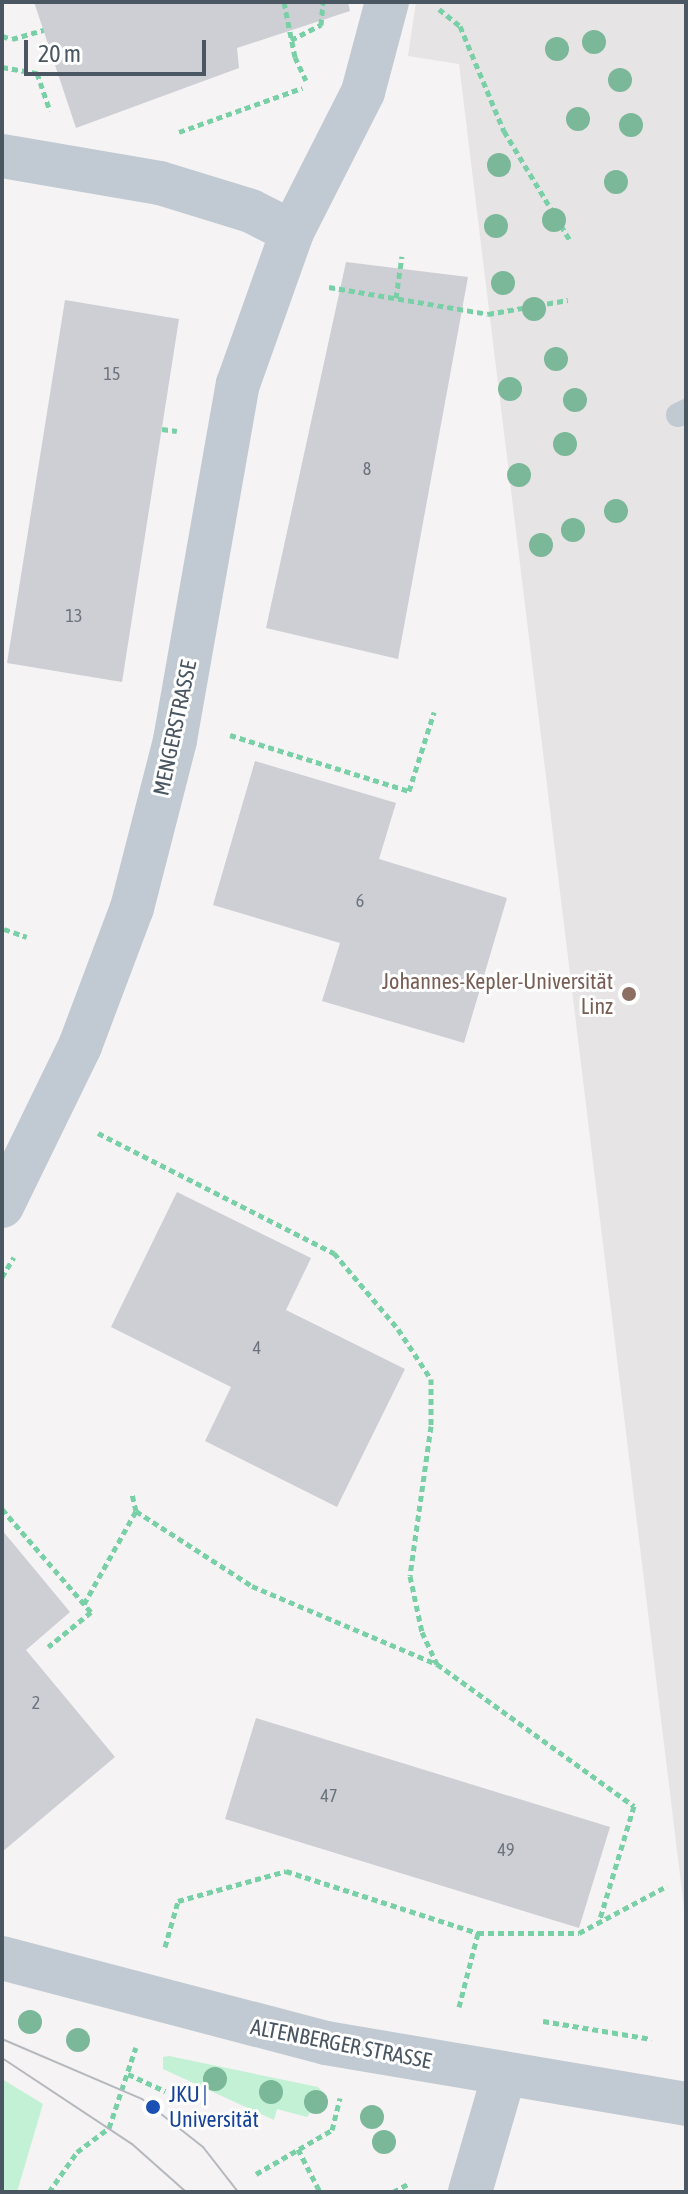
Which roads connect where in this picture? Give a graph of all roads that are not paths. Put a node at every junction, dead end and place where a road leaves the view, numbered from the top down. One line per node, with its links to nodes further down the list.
1 (387, 2): 3 (street, MENGERSTRASSE)
2 (2, 156): 3 (street)
3 (292, 232): 4 (street, MENGERSTRASSE)
4 (2, 1206)
5 (2, 1958): 6 (street, ALTENBERGER STRASSE)
6 (504, 2075): 7 (street, ALTENBERGER STRASSE); 8 (street)
7 (686, 2104)
8 (470, 2192)

